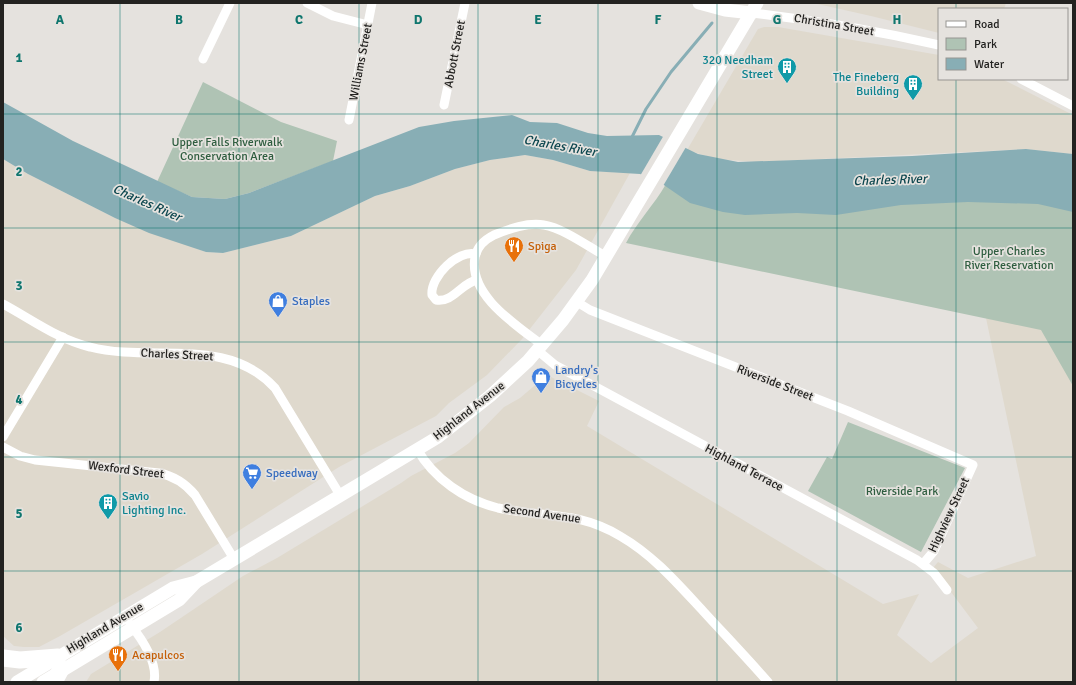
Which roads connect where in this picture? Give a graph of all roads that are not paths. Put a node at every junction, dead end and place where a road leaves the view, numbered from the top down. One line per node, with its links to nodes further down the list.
1 (230, 3): 9 (street)
2 (307, 3): 7 (street)
3 (372, 3): 7 (street, Williams Street)
4 (465, 3): 11 (street, Abbott Street)
5 (699, 3): 6 (main road)
6 (754, 8): 8 (street, Christina Street); 15 (main road, Highland Avenue)
7 (368, 25): 13 (street, Williams Street)
8 (938, 45)
9 (203, 59)
10 (1023, 80): 12 (street)
11 (444, 105)
12 (1073, 106)
13 (350, 120)
14 (476, 254): 15 (street); 16 (street); 16 (street)
15 (607, 256): 17 (main road, Highland Avenue)
16 (477, 280): 20 (street, Highland Terrace)
17 (577, 302): 20 (main road, Highland Avenue); 24 (street, Riverside Street)
18 (3, 304): 19 (street, Charles Street)
19 (63, 337): 21 (street); 25 (street, Charles Street)
20 (540, 348): 22 (main road, Highland Avenue); 27 (street, Highland Terrace)
21 (3, 437)
22 (417, 450): 25 (main road, Highland Avenue); 37 (street, Second Avenue)
23 (4, 451): 26 (street, Wexford Street)
24 (973, 465): 27 (street, Highview Street)
25 (340, 495): 26 (main road, Highland Avenue)
26 (234, 559): 28 (main road, Highland Avenue)
27 (923, 564): 29 (street, Highland Terrace)
28 (196, 582): 30 (main road, Highland Avenue); 31 (main road, Highland Avenue)
29 (947, 590)
30 (124, 616): 31 (street); 33 (main road, Highland Avenue)
31 (133, 627): 33 (main road, Highland Avenue); 36 (street)
32 (3, 658): 33 (highway)
33 (57, 670): 34 (main road, Highland Avenue); 35 (main road, Highland Avenue)
34 (17, 682)
35 (43, 682)
36 (154, 682)
37 (768, 682)

